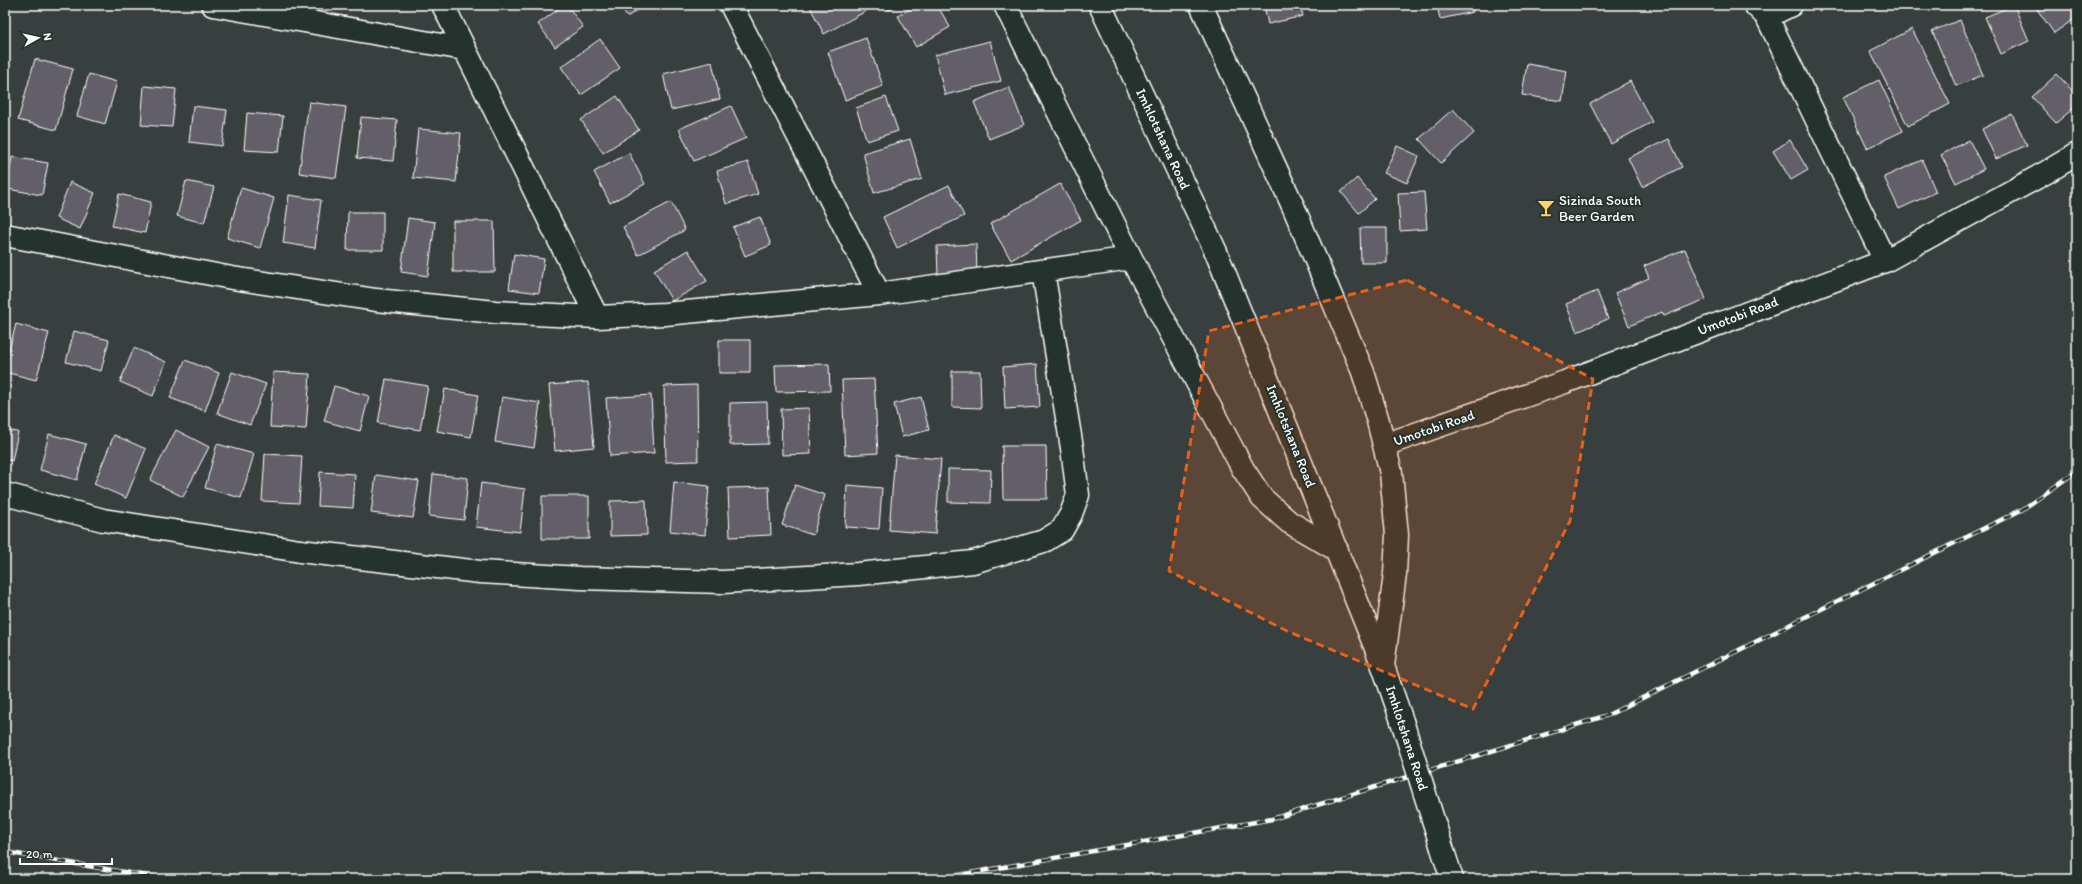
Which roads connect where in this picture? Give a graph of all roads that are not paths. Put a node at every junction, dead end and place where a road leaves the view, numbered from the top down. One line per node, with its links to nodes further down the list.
1 (213, 5): 9 (street)
2 (443, 5): 9 (street)
3 (731, 5): 15 (street)
4 (1005, 5): 12 (street)
5 (1100, 5): 19 (street, Imhlotshana Road)
6 (1201, 5): 17 (street)
7 (1791, 5): 8 (street)
8 (1761, 11): 13 (street)
9 (464, 49): 16 (street)
10 (2077, 154): 13 (street, Umotobi Road)
11 (5, 235): 16 (street)
12 (1131, 258): 14 (street); 19 (street)
13 (1885, 262): 17 (street, Umotobi Road)
14 (1043, 271): 15 (street); 18 (street)
15 (879, 294): 16 (street)
16 (597, 317)
17 (1384, 445): 20 (street)
18 (5, 494)
19 (1337, 550): 20 (street, Imhlotshana Road)
20 (1383, 666): 21 (street, Imhlotshana Road, bridge)
21 (1452, 879)

